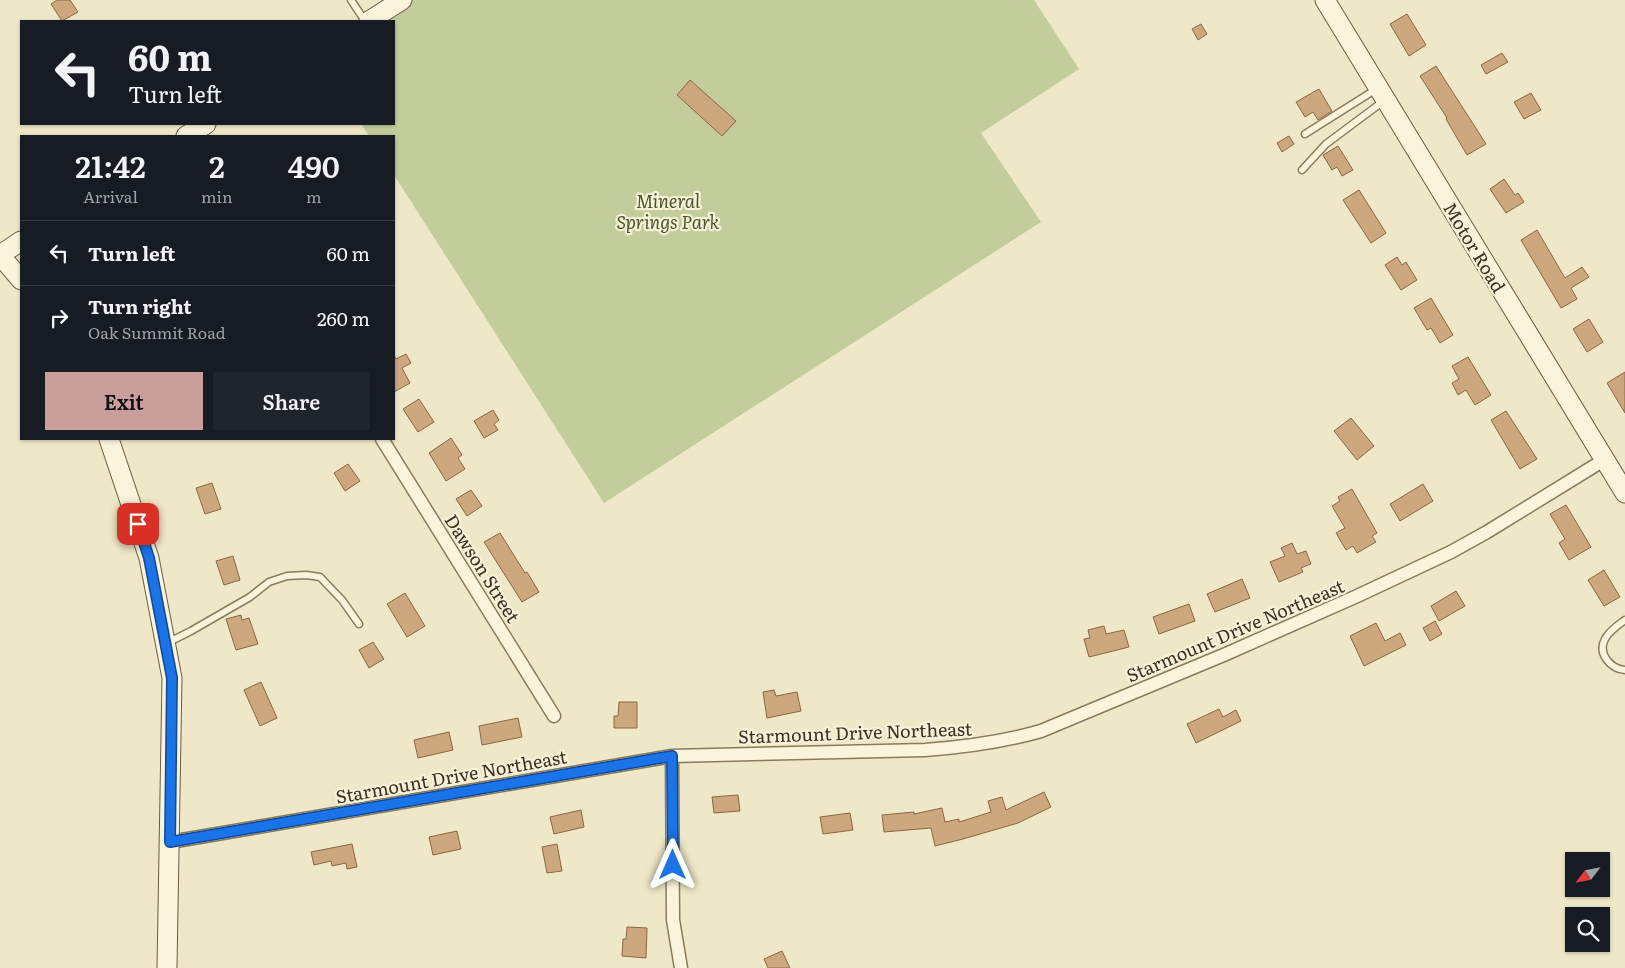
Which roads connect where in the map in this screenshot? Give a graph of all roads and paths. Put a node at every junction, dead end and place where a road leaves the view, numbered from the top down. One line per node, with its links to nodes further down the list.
1 (351, 0): 4 (lane)
2 (402, 0): 5 (street)
3 (1325, 0): 6 (street, Motor Road)
4 (366, 20)
5 (369, 20)
6 (1382, 94): 7 (lane); 8 (lane); 14 (street, Motor Road)
7 (1305, 134)
8 (1302, 170)
9 (20, 242): 10 (street)
10 (0, 255): 11 (street)
11 (20, 279)
12 (109, 440): 18 (street)
13 (383, 440): 20 (street, Dawson Street)
14 (1604, 460): 15 (street, Motor Road); 21 (street, Starmount Drive Northeast)
15 (1625, 493)
16 (1625, 620): 19 (lane)
17 (358, 624): 18 (lane)
18 (166, 644): 22 (street)
19 (1625, 670)
20 (554, 716)
21 (672, 756): 22 (street, Starmount Drive Northeast); 24 (street)
22 (170, 842): 23 (street)
23 (167, 968)
24 (681, 968)

